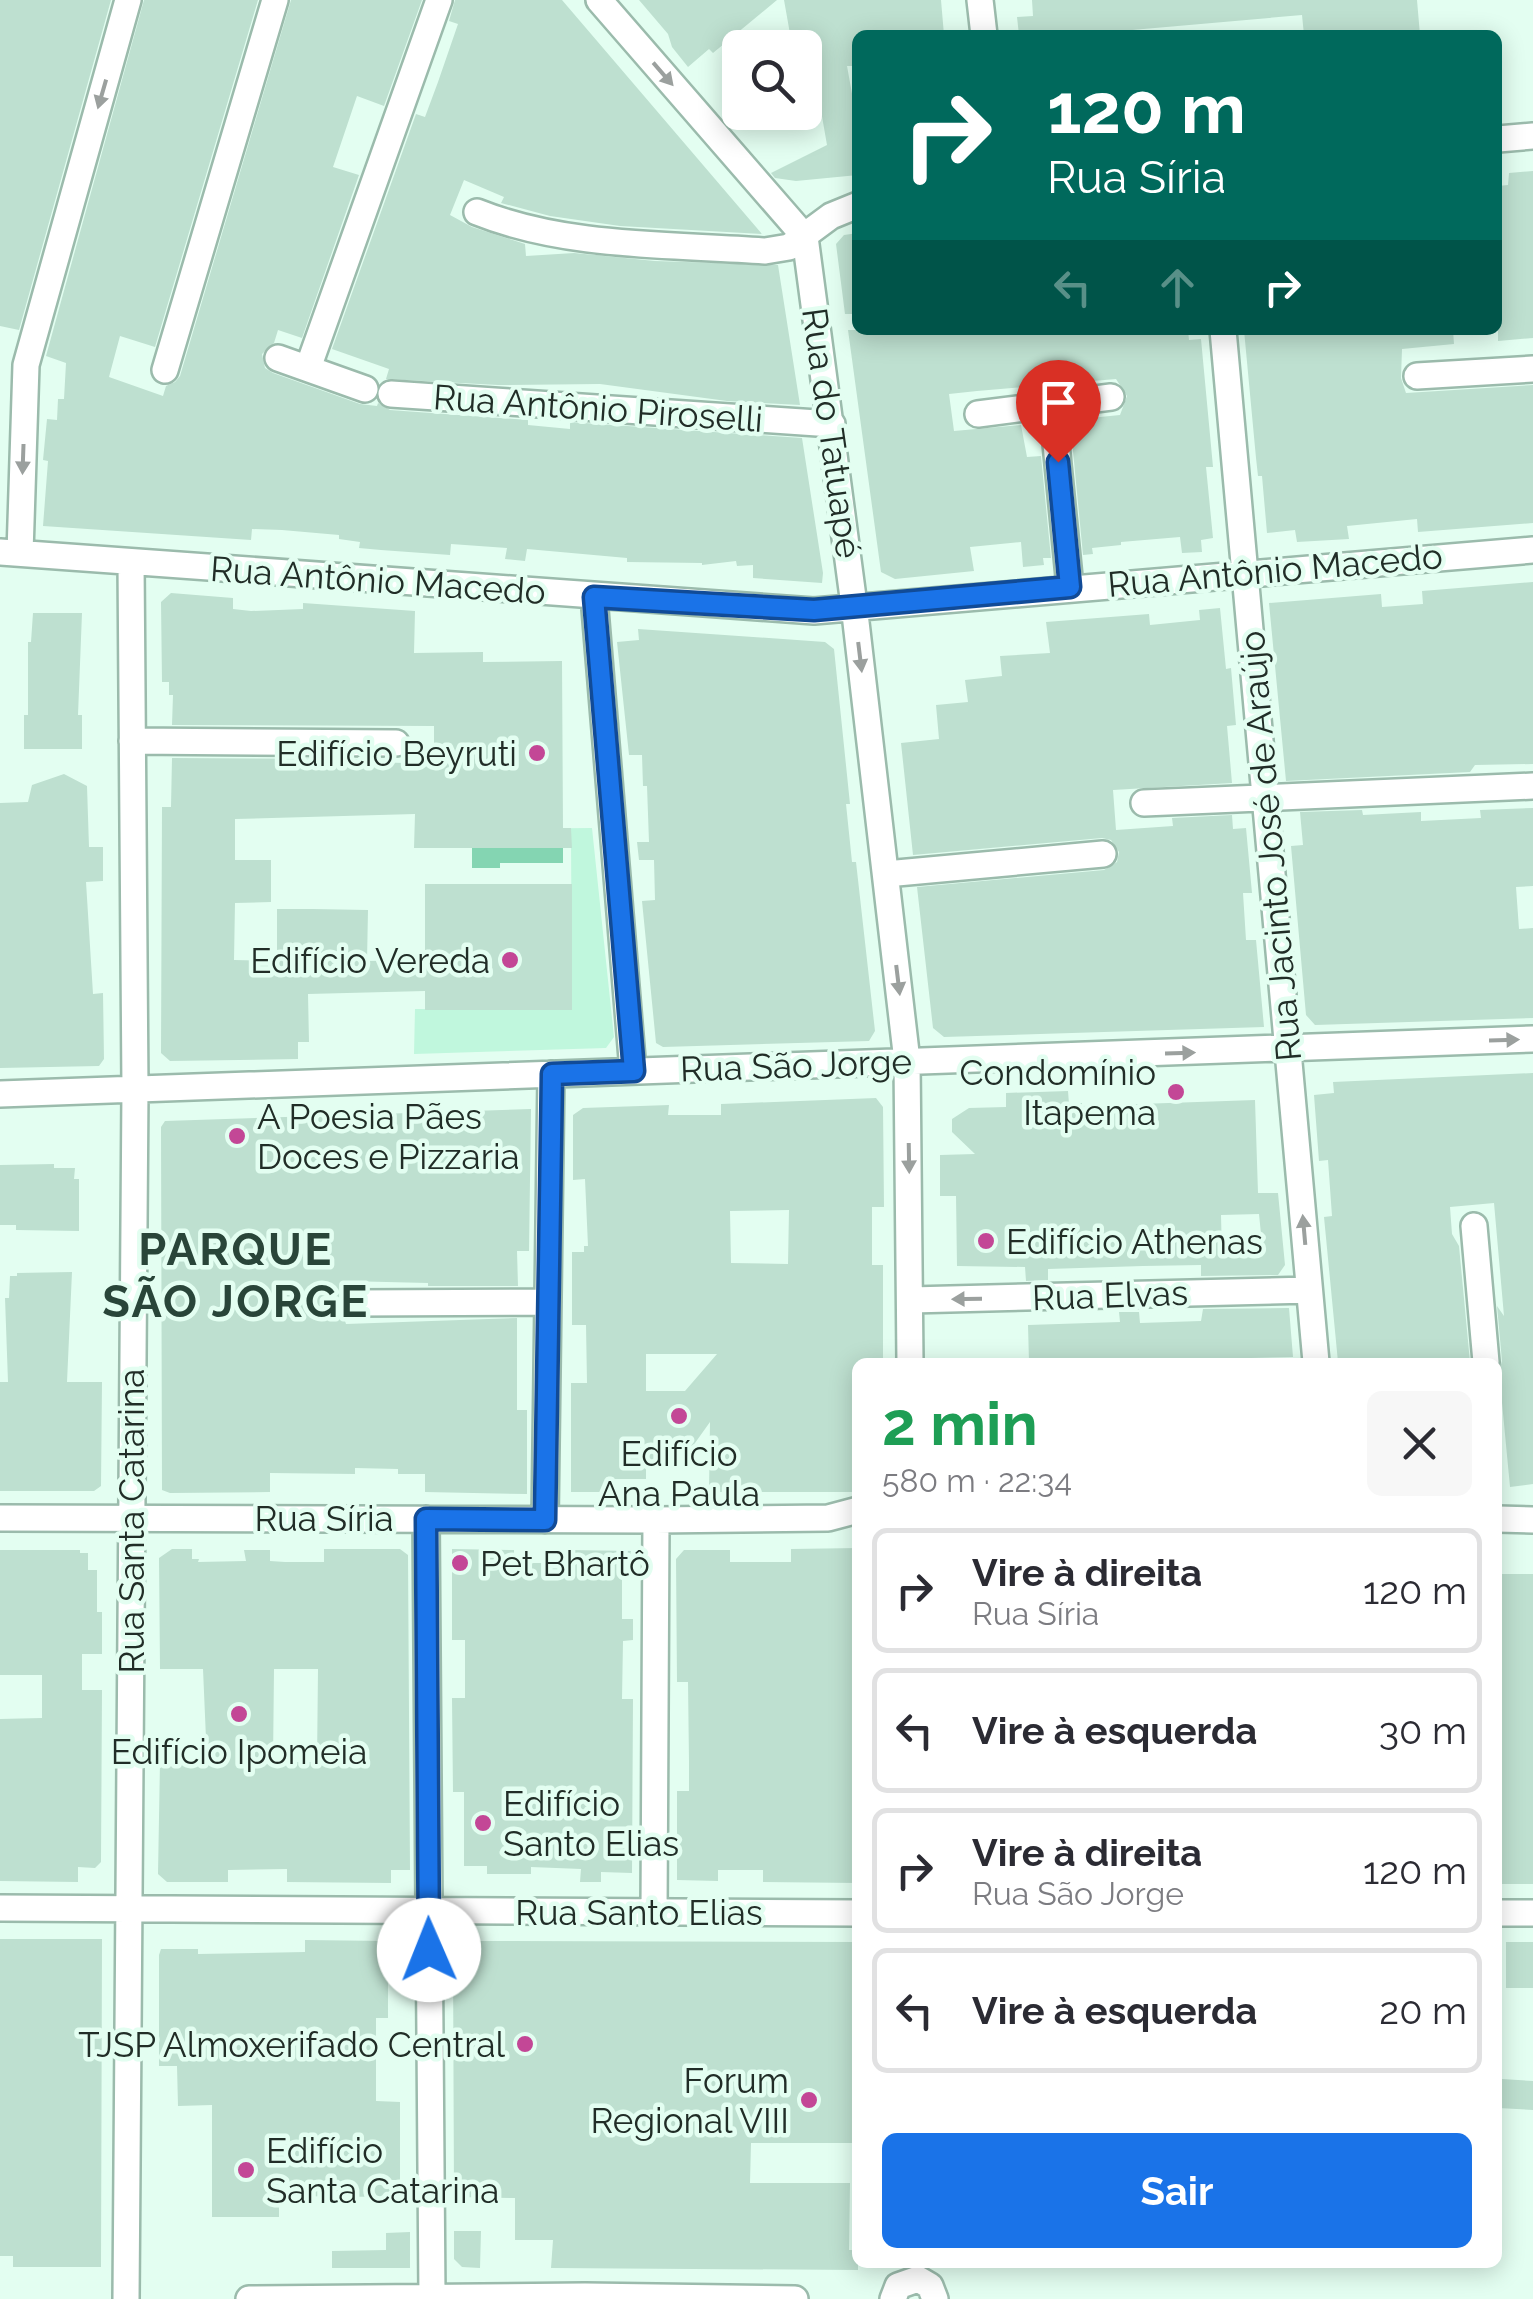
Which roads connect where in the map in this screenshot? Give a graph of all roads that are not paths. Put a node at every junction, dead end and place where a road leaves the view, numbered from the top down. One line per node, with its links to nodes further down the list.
1 (128, 0): 15 (street, one-way to 15)
2 (275, 0): 18 (street)
3 (439, 0): 16 (street)
4 (600, 0): 11 (street, one-way to 11)
5 (980, 0): 6 (street)
6 (983, 30)
7 (1533, 136): 8 (street)
8 (1502, 139)
9 (852, 208): 11 (street)
10 (477, 212): 11 (street)
11 (805, 237): 25 (street, Rua do Tatuapé)
12 (1223, 335): 29 (street, Rua Jacinto José de Araújo)
13 (0, 358): 15 (street)
14 (278, 358): 16 (street)
15 (26, 365): 27 (street, one-way to 27)
16 (308, 368): 20 (street)
17 (1533, 369): 19 (street)
18 (166, 370)
19 (1417, 376)
20 (365, 389)
21 (391, 394): 25 (street, Rua Antônio Piroselli)
22 (1111, 397): 23 (street)
23 (1052, 403): 24 (street); 30 (street)
24 (978, 414)
25 (832, 424): 32 (street, Rua do Tatuapé)
26 (1533, 550): 29 (street, Rua Antônio Macedo)
27 (10, 552): 28 (street, Rua Antônio Macedo)
28 (131, 562): 31 (street, Rua Antônio Macedo); 33 (street, Rua Santa Catarina)
29 (1245, 572): 30 (street, Rua Antônio Macedo); 36 (street, Rua Jacinto José de Araújo)
30 (1070, 587): 32 (street, Rua Antônio Macedo)
31 (594, 597): 32 (street, Rua Antônio Macedo); 43 (street)
32 (854, 605): 39 (street, Rua do Tatuapé, one-way to 39)
33 (132, 742): 34 (street); 45 (street, Rua Santa Catarina)
34 (396, 743)
35 (1533, 786): 36 (street)
36 (1266, 798): 37 (street); 41 (street, Rua Jacinto José de Araújo)
37 (1144, 803)
38 (1103, 854): 39 (street)
39 (886, 874): 42 (street, Rua do Tatuapé, one-way to 42)
40 (1533, 1039): 41 (street, Rua São Jorge, one-way to 40)
41 (1289, 1050): 42 (street, Rua São Jorge, one-way to 41); 48 (street, Rua Jacinto José de Araújo, one-way to 41)
42 (907, 1060): 43 (street, Rua São Jorge); 49 (street, Rua do Tatuapé, one-way to 49)
43 (634, 1071): 44 (street, Rua São Jorge)
44 (552, 1074): 45 (street, Rua São Jorge); 50 (street)
45 (135, 1089): 46 (street, Rua São Jorge); 56 (street, Rua Santa Catarina)
46 (0, 1094)
47 (1474, 1226): 54 (street)
48 (1310, 1290): 49 (street, Rua Elvas, one-way to 49); 53 (street, Rua Jacinto José de Araújo)
49 (911, 1300): 52 (street, Rua do Tatuapé)
50 (548, 1302): 51 (street); 61 (street)
51 (355, 1303)
52 (910, 1358)
53 (1316, 1358)
54 (1486, 1358)
55 (852, 1512): 58 (street, Rua Síria)
56 (131, 1517): 57 (street, Rua Síria); 59 (street, Rua Síria); 66 (street, Rua Santa Catarina)
57 (0, 1518)
58 (828, 1518): 62 (street, Rua Síria); 64 (street, Rua Síria)
59 (426, 1519): 61 (street, Rua Síria); 67 (street)
60 (1502, 1519): 63 (street)
61 (545, 1520): 62 (street, Rua Síria)
62 (656, 1520): 68 (street)
63 (1533, 1520)
64 (852, 1524)
65 (0, 1908): 66 (street, Rua Santo Elias)
66 (128, 1909): 67 (street, Rua Santo Elias); 75 (street, Rua Santa Catarina)
67 (428, 1911): 68 (street, Rua Santo Elias); 74 (street)
68 (654, 1912): 69 (street, Rua Santo Elias)
69 (852, 1913)
70 (1502, 1914): 71 (street)
71 (1533, 1914)
72 (894, 2287): 73 (street)
73 (941, 2296)
74 (432, 2297): 76 (street); 77 (street)
75 (126, 2299)
76 (249, 2299)
77 (795, 2299)

